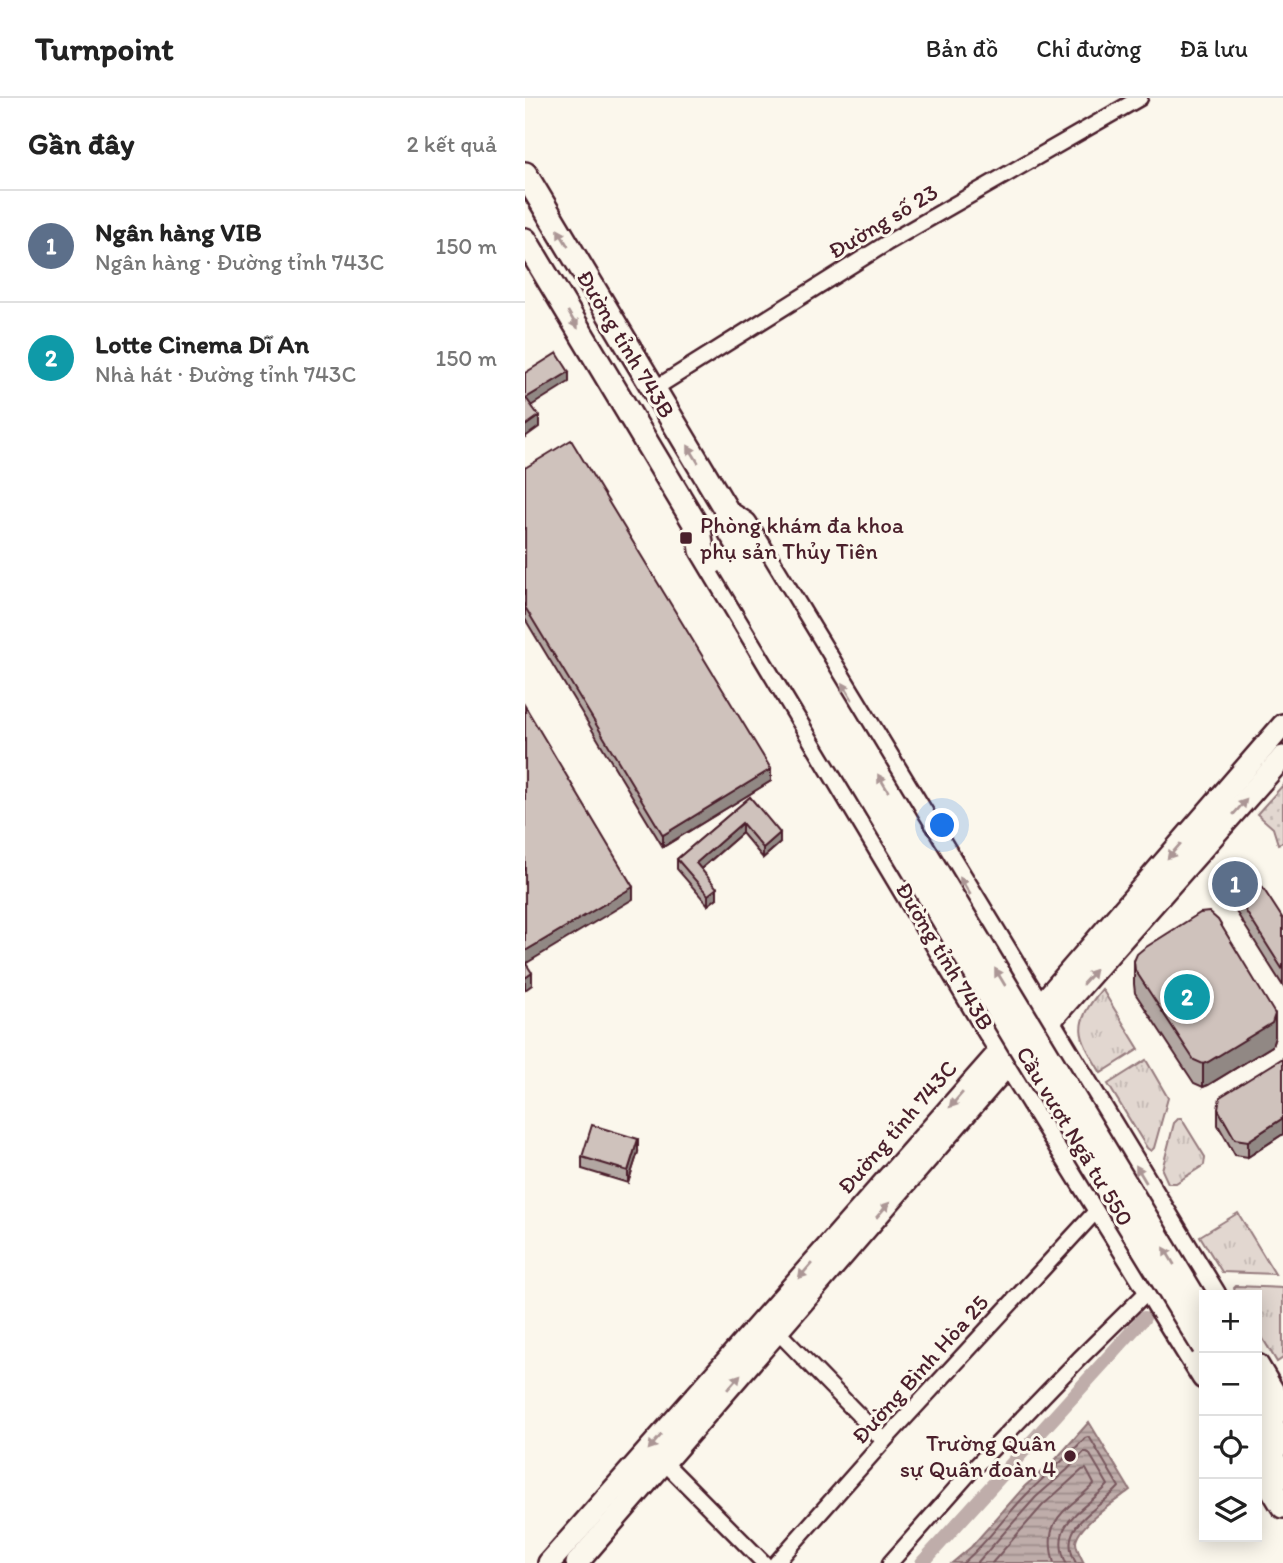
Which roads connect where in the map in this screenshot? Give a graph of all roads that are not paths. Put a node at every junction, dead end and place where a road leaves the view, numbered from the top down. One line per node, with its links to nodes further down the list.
1 (1140, 98): 4 (street, Đường số 23)
2 (525, 174): 4 (main road, Đường tỉnh 743B, one-way to 2)
3 (525, 240): 6 (main road, Đường tỉnh 743B, one-way to 6)
4 (654, 389): 5 (main road, Đường tỉnh 743B, one-way to 4)
5 (728, 513): 7 (main road, Đường tỉnh 743B); 11 (main road, Đường tỉnh 743B, one-way to 5)
6 (699, 530): 7 (main road, Đường tỉnh 743B); 12 (main road, Đường tỉnh 743B)
7 (738, 560): 16 (main road, Cầu vượt Ngã tư 550, one-way to 7, bridge); 18 (main road, Cầu vượt Ngã tư 550, bridge)
8 (1283, 726): 10 (main road, Đường tỉnh 743C)
9 (1283, 757): 10 (main road, Đường tỉnh 743C, one-way to 9)
10 (1213, 822): 11 (main road, Đường tỉnh 743C)
11 (1044, 1014): 12 (main road, Đường tỉnh 743C); 15 (main road, Đường tỉnh 743B, one-way to 11)
12 (1005, 1056): 13 (main road, Đường tỉnh 743B); 17 (main road, Đường tỉnh 743C)
13 (1099, 1208): 14 (main road, Đường tỉnh 743B); 23 (street, Đường Bình Hòa 25)
14 (1150, 1289): 19 (main road, Đường tỉnh 743B); 34 (street)
15 (1211, 1290)
16 (1199, 1306)
17 (782, 1318): 23 (street); 26 (main road, Đường tỉnh 743C, one-way to 17); 30 (main road, Đường tỉnh 743C, one-way to 30)
18 (1199, 1339)
19 (1199, 1369)
20 (1262, 1374): 22 (main road)
21 (1262, 1409): 25 (main road)
22 (1283, 1410)
23 (884, 1441): 33 (street, Đường Bình Hòa 25)
24 (1262, 1441): 28 (main road)
25 (1283, 1444)
26 (664, 1462): 31 (main road, Đường tỉnh 743C); 32 (street)
27 (1262, 1471): 29 (main road)
28 (1283, 1476)
29 (1283, 1506)
30 (549, 1563)
31 (576, 1563)
32 (764, 1563)
33 (776, 1563)
34 (890, 1563)

